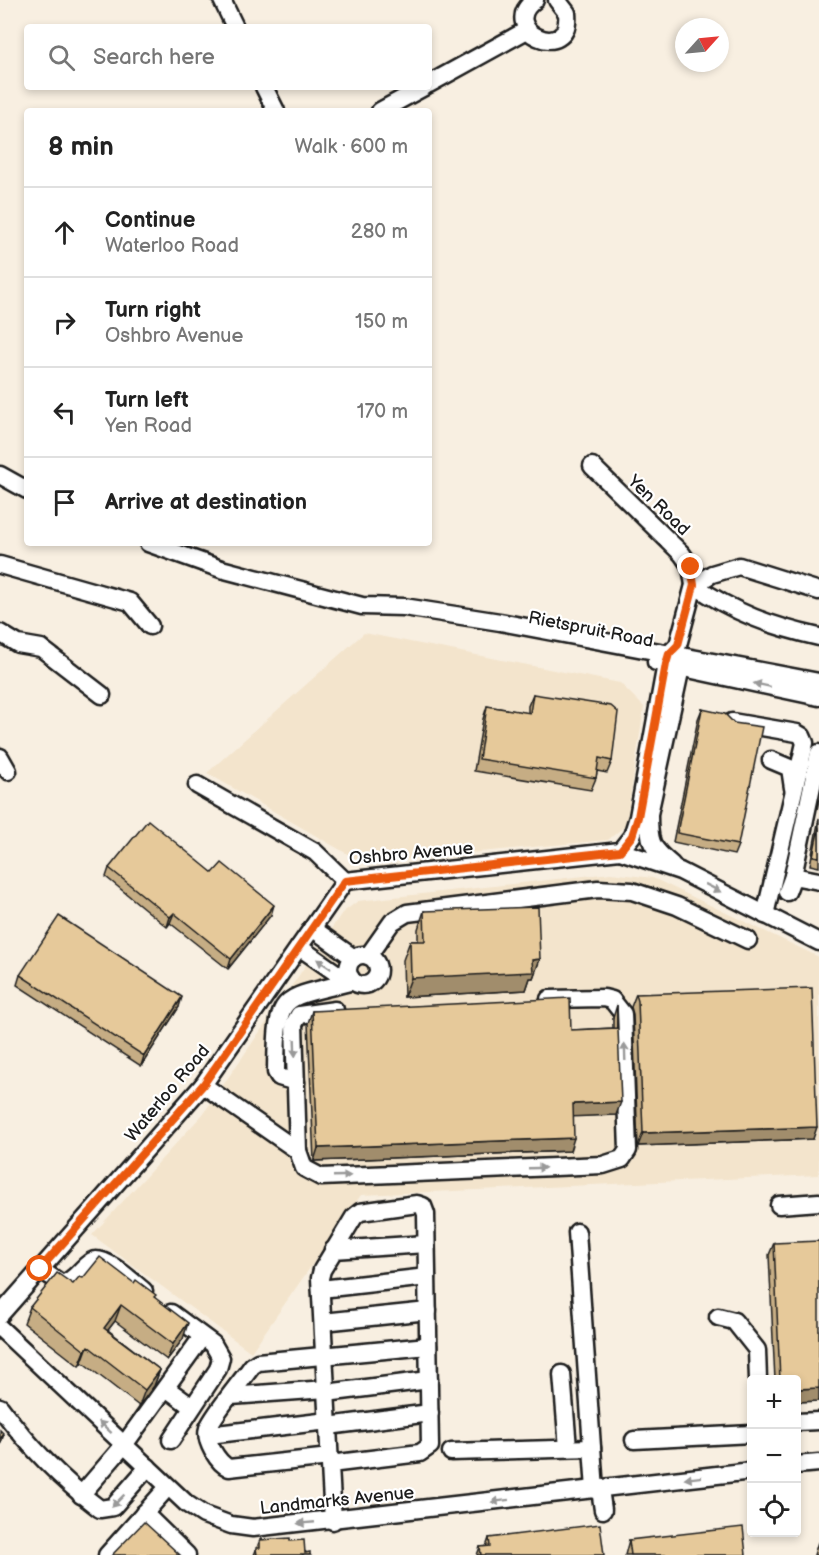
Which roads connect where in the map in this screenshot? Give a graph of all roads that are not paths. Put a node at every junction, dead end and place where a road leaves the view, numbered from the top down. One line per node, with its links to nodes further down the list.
1 (222, 0): 4 (street)
2 (535, 0): 5 (street)
3 (557, 0): 5 (street)
4 (234, 24)
5 (527, 30): 6 (street)
6 (432, 82)
7 (266, 90): 9 (street)
8 (418, 90): 10 (street)
9 (274, 108)
10 (386, 108)
11 (592, 466): 16 (street, Yen Road)
12 (0, 475): 13 (street)
13 (24, 487)
14 (156, 546): 21 (street, Rietspruit Road)
15 (0, 566): 18 (street)
16 (694, 585): 17 (street); 20 (street); 21 (street)
17 (819, 591)
18 (150, 626)
19 (0, 633): 23 (street)
20 (819, 637)
21 (675, 658): 22 (street, Rietspruit Road); 24 (street, Rietspruit Road, one-way to 21); 30 (street); 31 (street)
22 (819, 682)
23 (102, 695)
24 (819, 697)
25 (732, 722): 29 (street)
26 (819, 753): 32 (street)
27 (771, 760): 29 (street)
28 (197, 785): 33 (street, Oshbro Avenue)
29 (793, 792): 36 (street)
30 (620, 851): 31 (street); 33 (street, Oshbro Avenue)
31 (680, 872): 36 (street, one-way to 36)
32 (793, 876): 34 (street); 35 (street)
33 (345, 881): 37 (street, Waterloo Road)
34 (819, 881)
35 (787, 892)
36 (765, 915): 39 (street)
37 (312, 928): 40 (street, Waterloo Road); 41 (street)
38 (748, 940): 41 (street)
39 (819, 942)
40 (299, 947): 42 (street, one-way to 40); 46 (street, Waterloo Road)
41 (361, 957): 42 (street); 42 (street)
42 (352, 980): 45 (street)
43 (527, 1000): 47 (street, one-way to 43)
44 (355, 1009): 45 (street, one-way to 45)
45 (296, 1082): 47 (street)
46 (203, 1085): 47 (street); 53 (street, Waterloo Road)
47 (298, 1151)
48 (819, 1203): 49 (street)
49 (779, 1205)
50 (577, 1232): 82 (street)
51 (426, 1244): 52 (street); 52 (street); 54 (street)
52 (333, 1250): 55 (street)
53 (40, 1269): 57 (street, Waterloo Road); 61 (street)
54 (427, 1277): 55 (street); 56 (street)
55 (321, 1289): 59 (street)
56 (428, 1311): 59 (street); 62 (street)
57 (0, 1315)
58 (717, 1317): 65 (street)
59 (322, 1322): 63 (street)
60 (0, 1328): 80 (street, Landmarks Avenue, one-way to 60)
61 (202, 1337): 67 (street); 71 (street)
62 (428, 1346): 63 (street); 66 (street)
63 (324, 1356): 68 (street); 69 (street)
64 (562, 1374): 81 (street)
65 (758, 1375)
66 (429, 1380): 68 (street); 72 (street)
67 (166, 1388): 71 (street); 80 (street)
68 (326, 1391): 69 (street); 75 (street)
69 (231, 1396): 77 (street)
70 (0, 1407): 91 (street)
71 (192, 1407): 78 (street)
72 (430, 1413): 75 (street); 84 (street)
73 (819, 1421): 74 (street)
74 (801, 1422)
75 (328, 1424): 77 (street); 84 (street)
76 (747, 1434): 79 (street)
77 (208, 1435): 84 (street)
78 (171, 1440)
79 (634, 1440)
80 (124, 1445): 87 (street, Landmarks Avenue); 91 (street)
81 (568, 1448): 82 (street); 83 (street)
82 (592, 1448): 90 (street)
83 (451, 1452)
84 (330, 1460): 94 (street)
85 (819, 1463): 86 (street)
86 (801, 1465)
87 (148, 1467): 89 (street, Landmarks Avenue); 91 (street, one-way to 91)
88 (747, 1472): 90 (street, Landmarks Avenue, one-way to 90)
89 (168, 1487): 92 (street); 94 (street, Landmarks Avenue, one-way to 89)
90 (597, 1490): 93 (street); 94 (street, Landmarks Avenue, one-way to 94)
91 (81, 1494)
92 (144, 1513): 95 (street); 96 (street)
93 (605, 1518)
94 (333, 1521)
95 (107, 1555)
96 (187, 1555)

